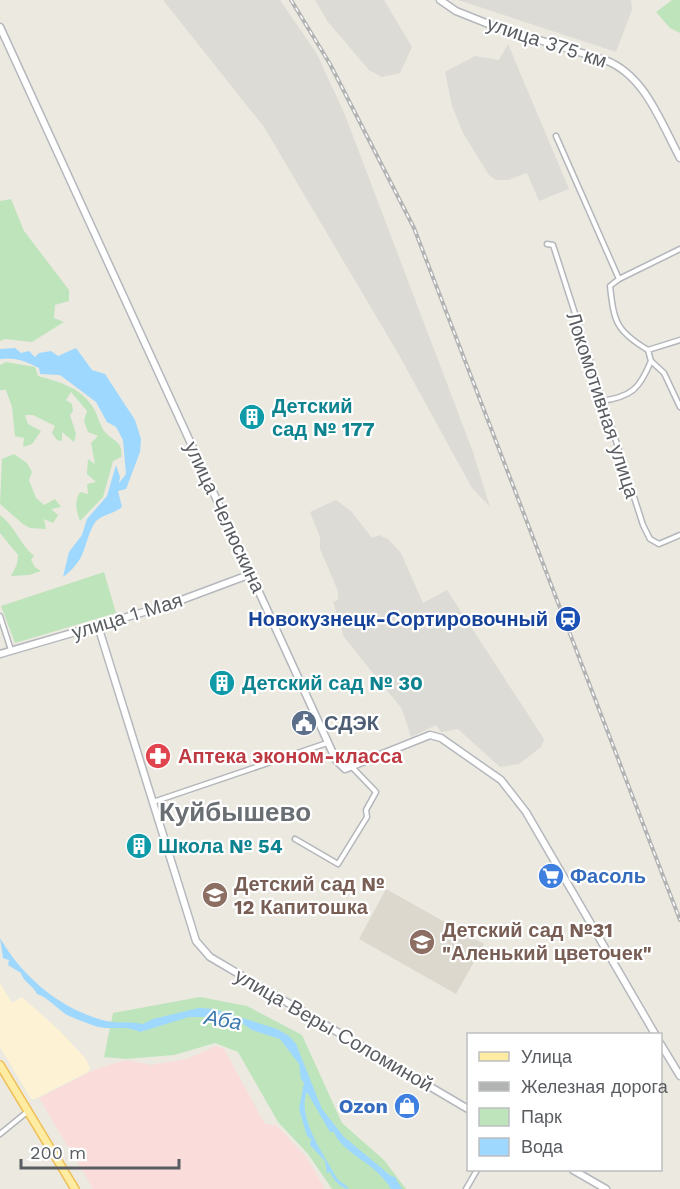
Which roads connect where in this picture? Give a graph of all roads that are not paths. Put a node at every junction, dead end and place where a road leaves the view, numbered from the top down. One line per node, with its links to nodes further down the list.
1 (440, 0): 4 (street, улица 375 км)
2 (0, 27): 14 (street, улица Челюскина)
3 (556, 136): 7 (street)
4 (680, 158)
5 (547, 244): 11 (street, Локомотивная улица)
6 (680, 249): 7 (street)
7 (620, 279): 9 (street)
8 (680, 339): 9 (street)
9 (648, 350): 10 (street)
10 (651, 361): 11 (street); 12 (street)
11 (601, 401): 13 (street, Локомотивная улица)
12 (680, 407)
13 (680, 535)
14 (251, 574): 16 (street, улица 1 Мая); 19 (street, улица Челюскина)
15 (0, 616): 17 (street)
16 (98, 626): 17 (street, улица 1 Мая); 21 (street)
17 (11, 650): 18 (street, улица 1 Мая)
18 (0, 654)
19 (327, 743): 20 (street, улица Челюскина); 21 (street)
20 (352, 767): 22 (street); 23 (street)
21 (153, 802): 27 (street, улица Веры Соломиной)
22 (295, 839)
23 (654, 1033)
24 (662, 1046): 26 (street)
25 (0, 1065): 28 (main road)
26 (680, 1077)
27 (467, 1107)
28 (28, 1111): 29 (street); 32 (main road)
29 (0, 1134)
30 (476, 1171): 33 (street)
31 (575, 1171): 34 (street)
32 (75, 1189)
33 (466, 1189)
34 (606, 1189)

